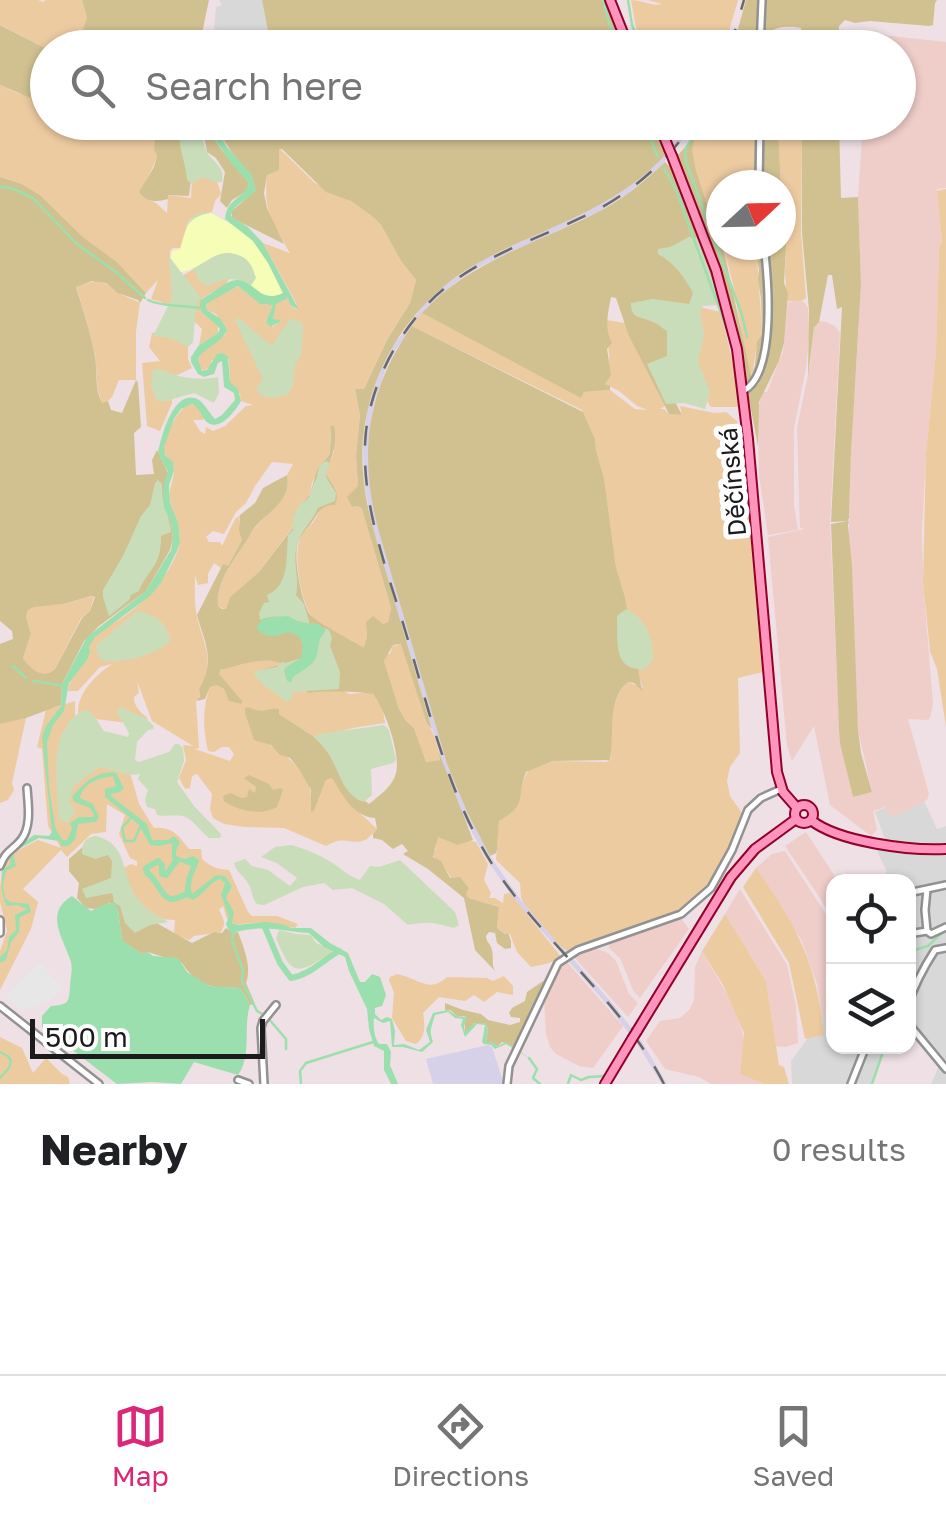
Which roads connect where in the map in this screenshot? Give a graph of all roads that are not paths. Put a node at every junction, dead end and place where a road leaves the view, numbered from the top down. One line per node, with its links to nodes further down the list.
1 (610, 0): 3 (main road)
2 (762, 0): 4 (street)
3 (622, 30)
4 (761, 30)
5 (665, 140): 9 (main road, Děčínská)
6 (760, 140): 7 (street)
7 (760, 170)
8 (766, 260): 9 (street)
9 (743, 391): 11 (main road, Děčínská)
10 (28, 788): 16 (street)
11 (781, 789): 12 (main road); 37 (street)
12 (797, 808): 13 (main road); 14 (main road)
13 (796, 819): 14 (main road); 38 (main road)
14 (810, 820): 15 (main road)
15 (946, 849)
16 (0, 866)
17 (946, 884): 18 (street)
18 (927, 889): 19 (street); 24 (street)
19 (916, 891)
20 (0, 920): 22 (street)
21 (946, 927): 24 (street)
22 (0, 933)
23 (916, 935): 24 (street)
24 (931, 936): 26 (street)
25 (946, 948): 26 (street)
26 (935, 950): 27 (street)
27 (916, 984)
28 (276, 1005): 36 (street)
29 (0, 1006): 34 (street)
30 (916, 1032): 32 (street)
31 (863, 1054): 39 (street)
32 (946, 1068)
33 (238, 1080): 35 (street)
34 (99, 1084)
35 (249, 1084)
36 (264, 1084)
37 (508, 1084)
38 (605, 1084)
39 (851, 1084)

